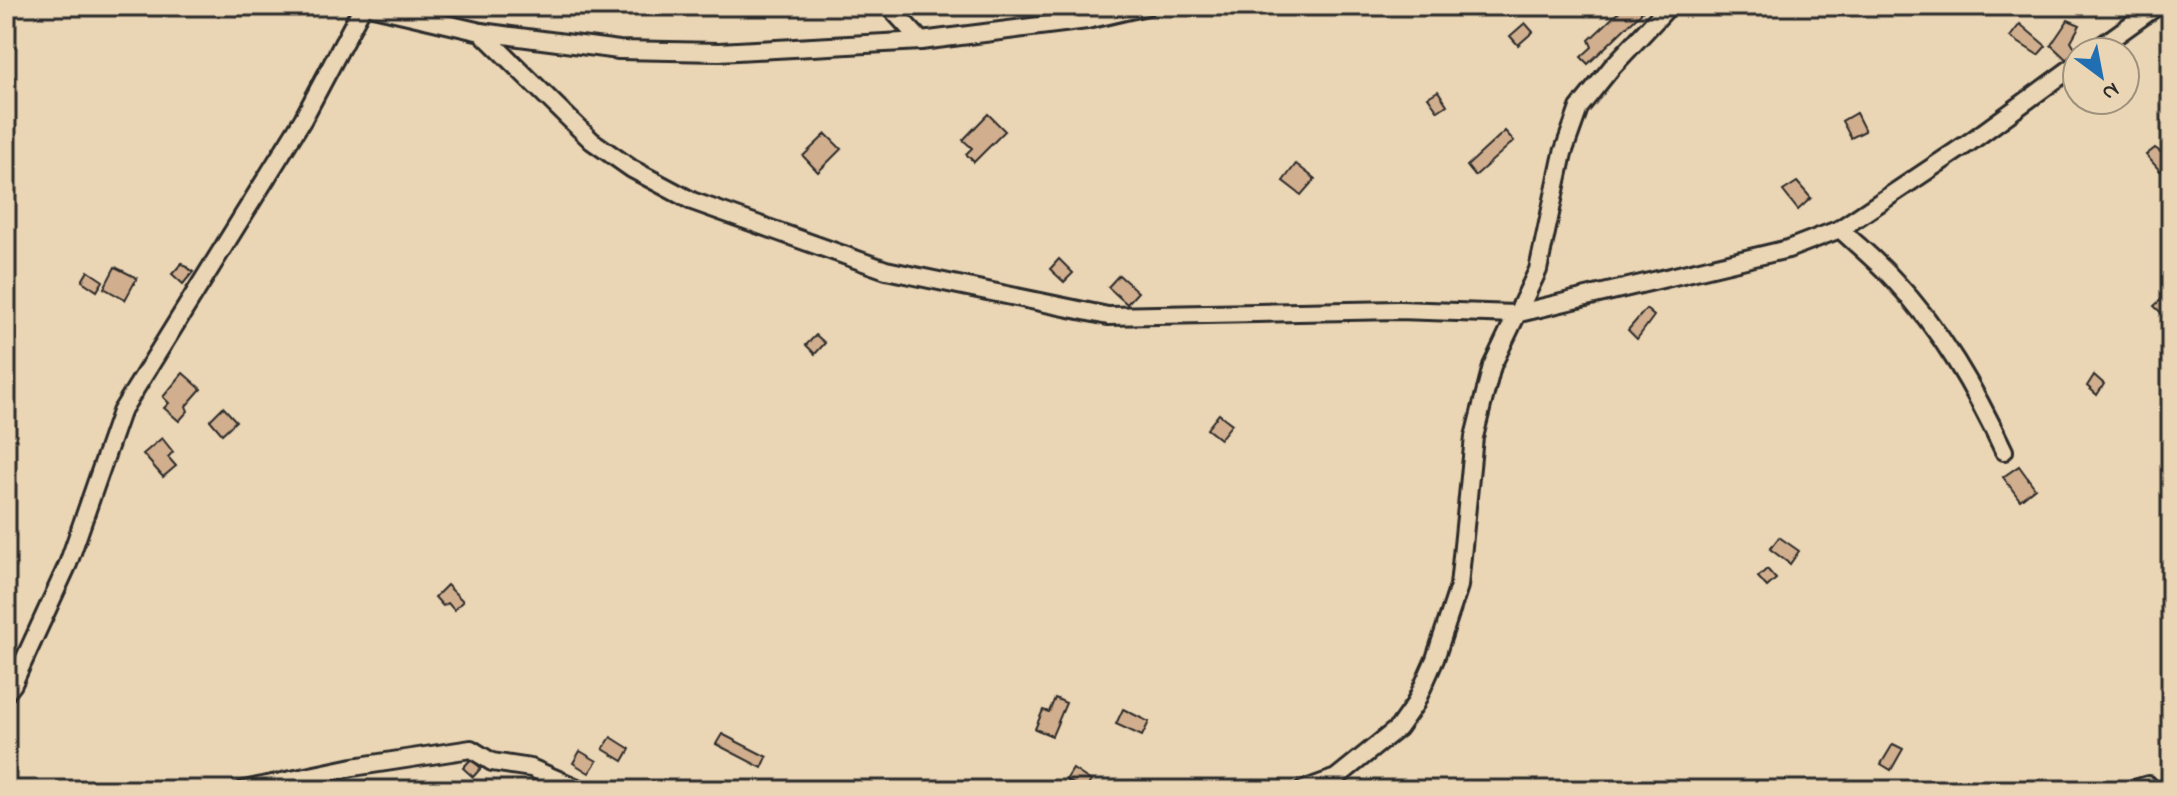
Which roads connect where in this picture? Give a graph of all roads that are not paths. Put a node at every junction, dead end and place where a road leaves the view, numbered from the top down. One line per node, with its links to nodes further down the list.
1 (363, 6): 14 (street)
2 (369, 6): 7 (street)
3 (889, 6): 9 (street)
4 (1147, 6): 9 (street)
5 (1669, 6): 12 (street)
6 (2157, 6): 8 (street)
7 (481, 32): 9 (street); 12 (street)
8 (2115, 36)
9 (921, 41)
10 (2061, 76): 11 (street)
11 (1840, 229): 12 (street); 13 (street)
12 (1515, 314): 17 (street)
13 (2004, 451)
14 (6, 693)
15 (244, 790): 16 (street)
16 (582, 790)
17 (1303, 790)
18 (2131, 790): 19 (street)
19 (2153, 790)

